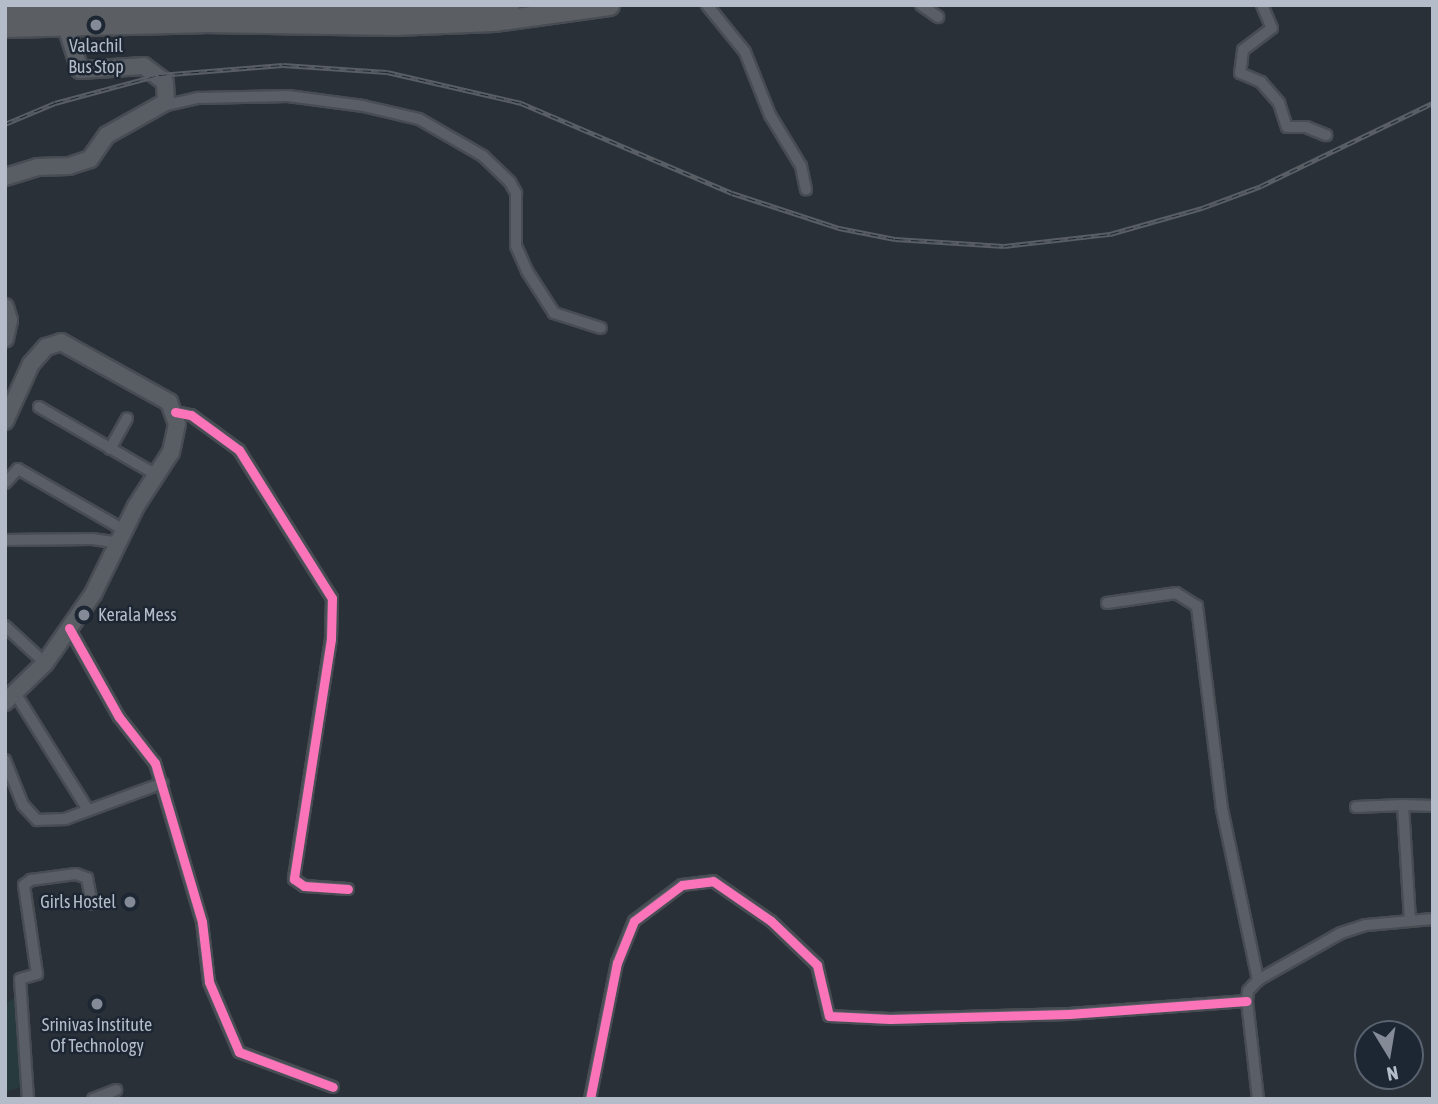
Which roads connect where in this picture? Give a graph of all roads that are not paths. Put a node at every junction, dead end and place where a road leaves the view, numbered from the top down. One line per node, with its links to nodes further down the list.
1 (509, 5): 6 (highway)
2 (609, 5): 9 (highway)
3 (707, 5): 14 (street)
4 (921, 5): 8 (street)
5 (1262, 5): 12 (street)
6 (212, 7): 9 (highway)
7 (5, 13): 9 (highway)
8 (938, 17)
9 (63, 18): 10 (highway); 11 (main road)
10 (5, 27)
11 (163, 106): 13 (main road); 16 (street)
12 (1326, 135)
13 (5, 177)
14 (806, 189)
15 (5, 307): 17 (main road)
16 (601, 328)
17 (5, 339)
18 (39, 407): 22 (street)
19 (175, 412): 21 (main road); 23 (main road); 38 (street)
20 (127, 418): 22 (street)
21 (5, 421)
22 (110, 449): 23 (street)
23 (157, 475): 25 (main road)
24 (5, 483): 25 (street)
25 (122, 537): 26 (street); 29 (main road)
26 (5, 540)
27 (1107, 603): 42 (street)
28 (5, 626): 30 (street)
29 (69, 628): 30 (main road); 33 (street)
30 (45, 663): 31 (main road)
31 (10, 697): 37 (street)
32 (5, 760): 37 (street)
33 (163, 783): 37 (street); 44 (street)
34 (1403, 805): 35 (street); 36 (street); 41 (street)
35 (1433, 806)
36 (1356, 807)
37 (88, 810)
38 (348, 889)
39 (92, 904): 46 (street)
40 (1433, 919): 41 (street)
41 (1409, 920): 42 (street)
42 (1258, 980): 43 (street)
43 (1247, 1001): 48 (street); 49 (street)
44 (333, 1087)
45 (116, 1090): 47 (street)
46 (29, 1099)
47 (93, 1099)
48 (590, 1099)
49 (1258, 1099)

